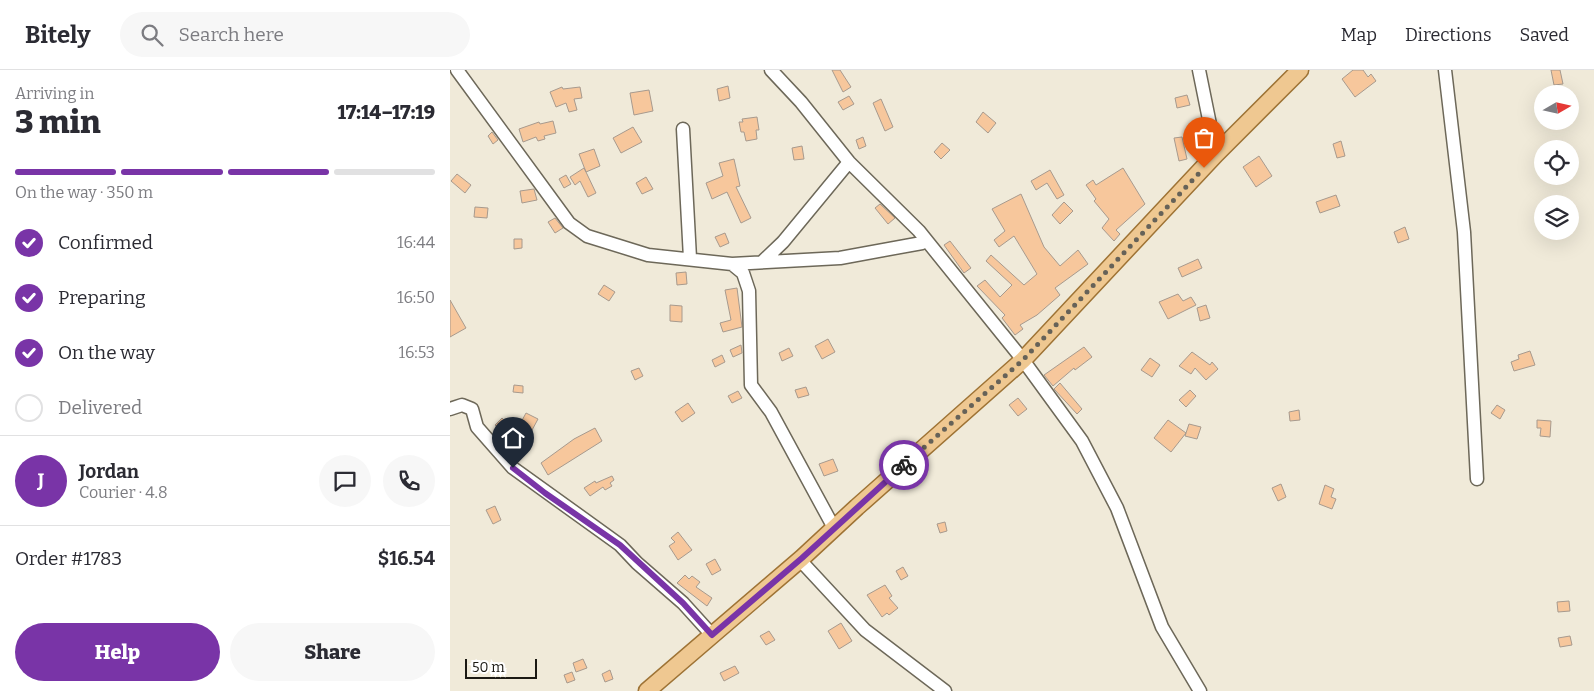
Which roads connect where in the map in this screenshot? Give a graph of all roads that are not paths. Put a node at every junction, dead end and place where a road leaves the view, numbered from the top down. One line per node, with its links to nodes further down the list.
1 (457, 70): 10 (street)
2 (771, 70): 8 (street)
3 (1199, 70): 7 (street)
4 (1300, 70): 7 (main road)
5 (1445, 70): 15 (street)
6 (683, 129): 10 (street)
7 (1216, 154): 13 (main road)
8 (849, 162): 9 (street); 11 (street)
9 (923, 236): 11 (street); 13 (street)
10 (690, 258): 12 (street)
11 (762, 262): 12 (street)
12 (732, 264): 16 (street)
13 (1023, 360): 16 (main road); 21 (street)
14 (450, 409): 18 (street)
15 (1477, 479)
16 (834, 528): 17 (main road)
17 (800, 560): 18 (main road); 20 (street)
18 (712, 635): 19 (main road)
19 (647, 691)
20 (945, 691)
21 (1200, 691)

